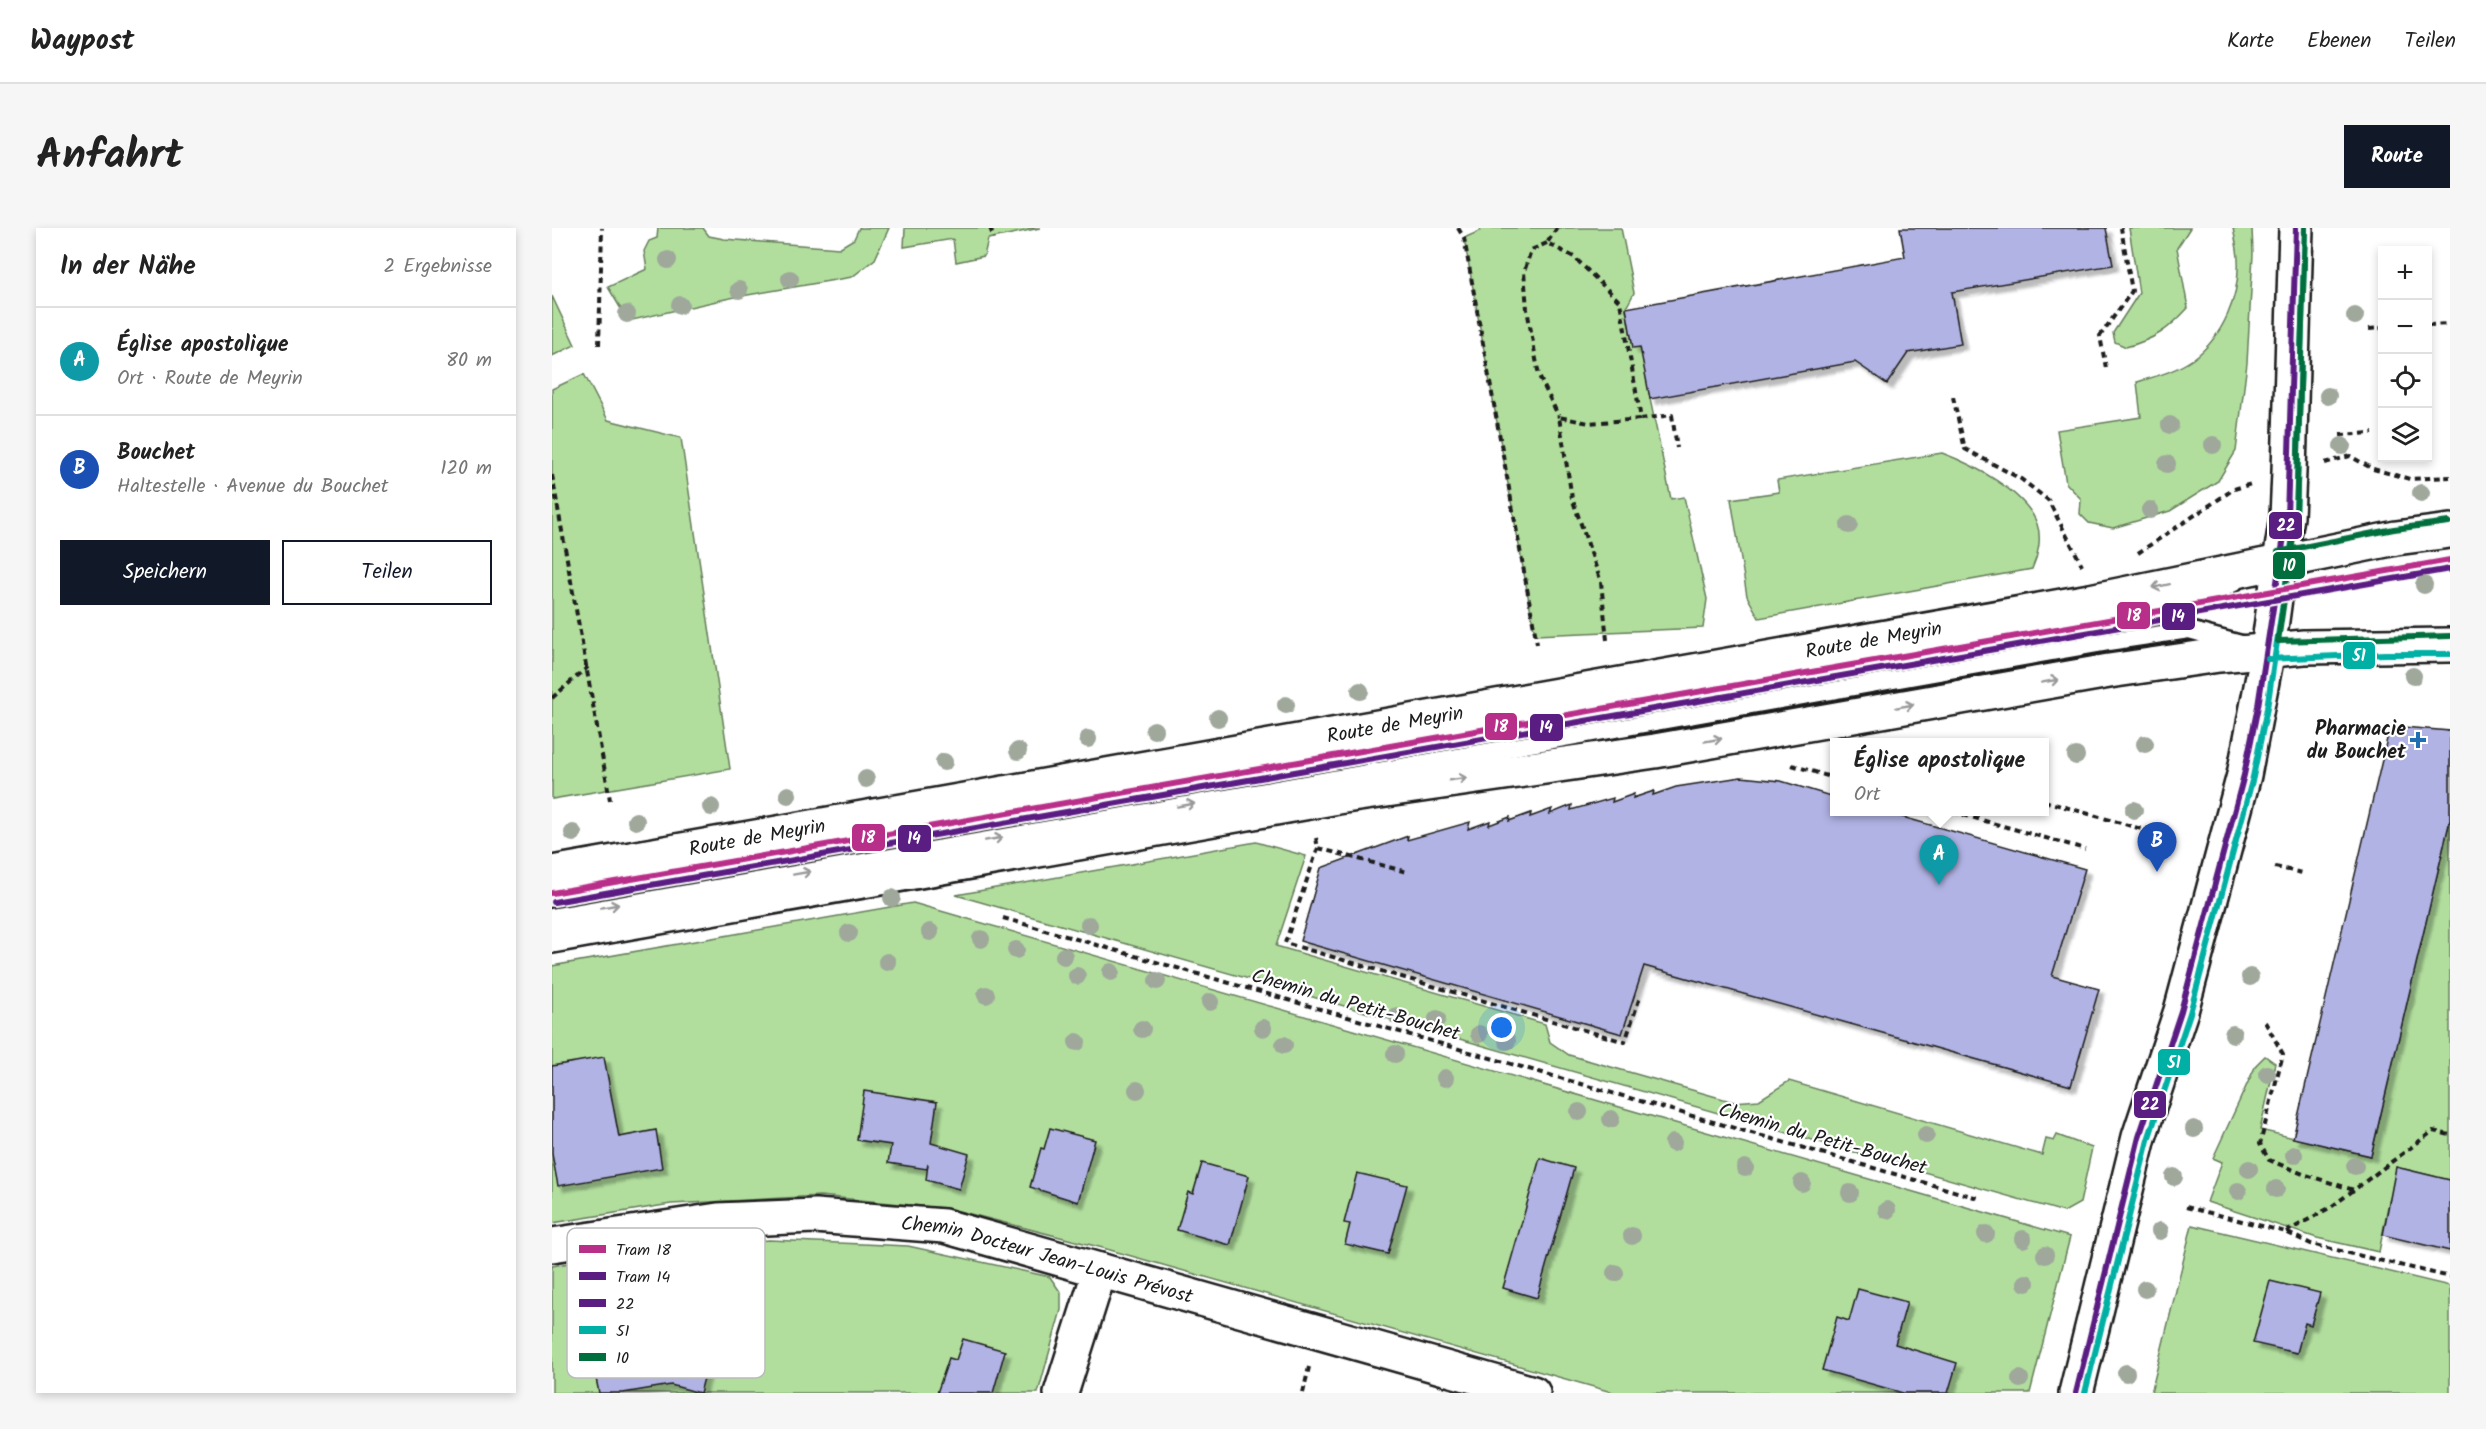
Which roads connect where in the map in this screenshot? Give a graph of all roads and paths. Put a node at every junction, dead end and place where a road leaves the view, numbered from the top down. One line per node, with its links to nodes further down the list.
1 (602, 228): 13 (path)
2 (990, 228): 3 (path)
3 (996, 228)
4 (1458, 228): 28 (path)
5 (1557, 228): 8 (path)
6 (2121, 228): 14 (path)
7 (2296, 228): 25 (main road)
8 (1547, 243): 16 (path); 17 (path)
9 (2450, 324): 10 (path)
10 (2432, 326)
11 (2378, 328): 12 (path)
12 (2369, 329)
13 (599, 345)
14 (2106, 368)
15 (1953, 397): 26 (path)
16 (1558, 417): 17 (path); 27 (path)
17 (1641, 419): 20 (path)
18 (2373, 433): 19 (path)
19 (2340, 435)
20 (1677, 448)
21 (552, 475): 31 (path)
22 (2450, 477): 23 (path)
23 (2410, 479)
24 (2450, 531): 25 (main road, Route de Meyrin)
25 (2280, 561): 30 (main road); 44 (main road, Route de Meyrin, one-way to 44); 46 (lane)
26 (2084, 568)
27 (1607, 640)
28 (1537, 644)
29 (2450, 645): 30 (main road)
30 (2268, 650): 47 (lane, one-way to 30); 49 (main road, one-way to 30); 64 (main road)
31 (588, 667): 32 (path); 35 (path)
32 (552, 698)
33 (1789, 760): 34 (path)
34 (1830, 777)
35 (610, 800)
36 (2049, 802): 39 (path)
37 (1967, 816): 41 (path)
38 (1314, 831): 40 (path)
39 (2166, 836)
40 (1318, 848): 43 (path); 50 (path)
41 (2085, 849)
42 (2276, 867): 45 (path)
43 (1407, 872)
44 (552, 873)
45 (2302, 873)
46 (552, 893)
47 (552, 917)
48 (1003, 918): 54 (path, Chemin du Petit-Bouchet)
49 (552, 936)
50 (1640, 997)
51 (2265, 1022): 53 (path)
52 (2450, 1135): 53 (path)
53 (2354, 1190): 57 (path)
54 (1978, 1198)
55 (2186, 1207): 57 (path)
56 (665, 1228): 60 (main road, Chemin Docteur Jean-Louis Prévost)
57 (2286, 1233): 61 (path)
58 (567, 1243): 59 (main road, Chemin Docteur Jean-Louis Prévost)
59 (552, 1245)
60 (1100, 1270): 62 (main road); 63 (main road, Chemin Docteur Jean-Louis Prévost)
61 (2450, 1276)
62 (1061, 1393)
63 (1533, 1393)
64 (2076, 1393)

